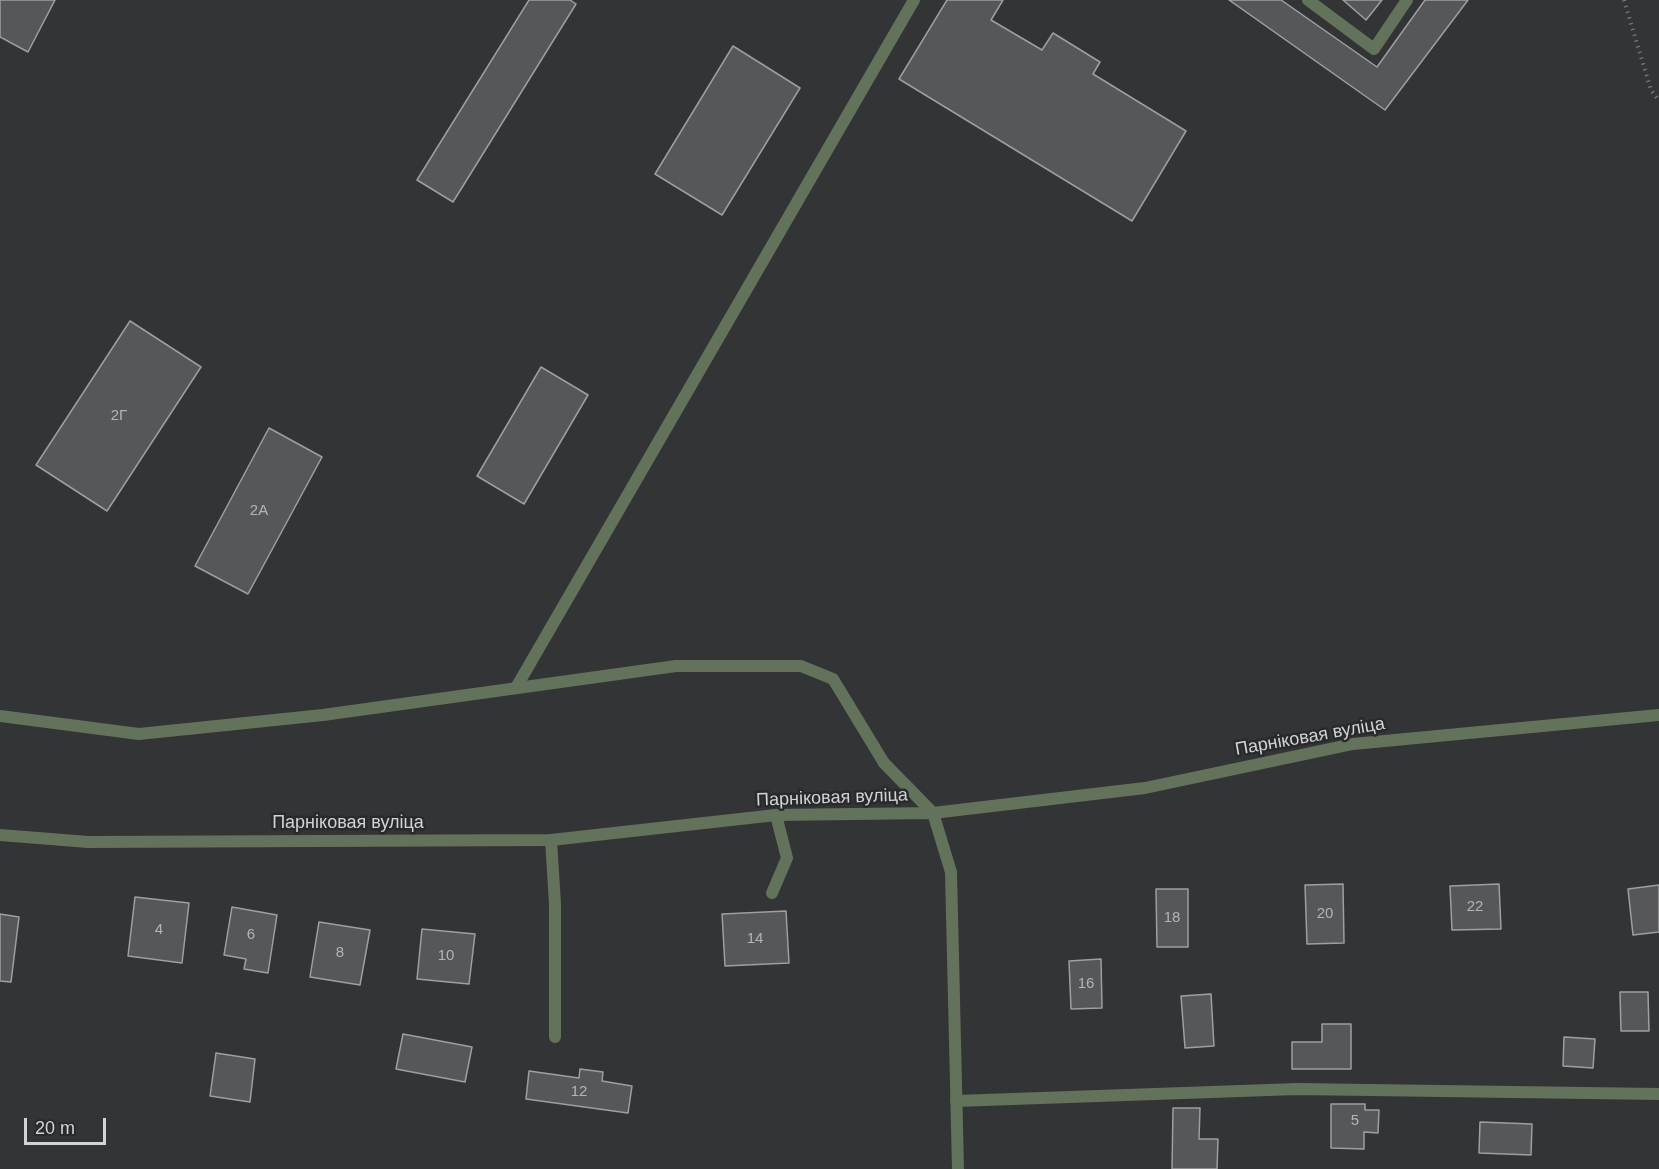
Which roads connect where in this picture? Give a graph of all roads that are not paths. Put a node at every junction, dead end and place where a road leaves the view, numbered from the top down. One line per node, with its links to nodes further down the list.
1 (914, 0): 4 (street)
2 (1308, 0): 3 (street)
3 (1405, 1)
4 (517, 686): 6 (street); 7 (street)
5 (1659, 715): 7 (street, Парніковая вуліца)
6 (0, 716)
7 (933, 813): 8 (street, Парніковая вуліца); 14 (street)
8 (776, 815): 10 (street, Парніковая вуліца); 11 (street)
9 (0, 835): 10 (street, Парніковая вуліца)
10 (551, 840): 12 (street)
11 (772, 893)
12 (555, 1037)
13 (1659, 1094): 14 (street)
14 (956, 1101): 15 (street)
15 (958, 1169)

